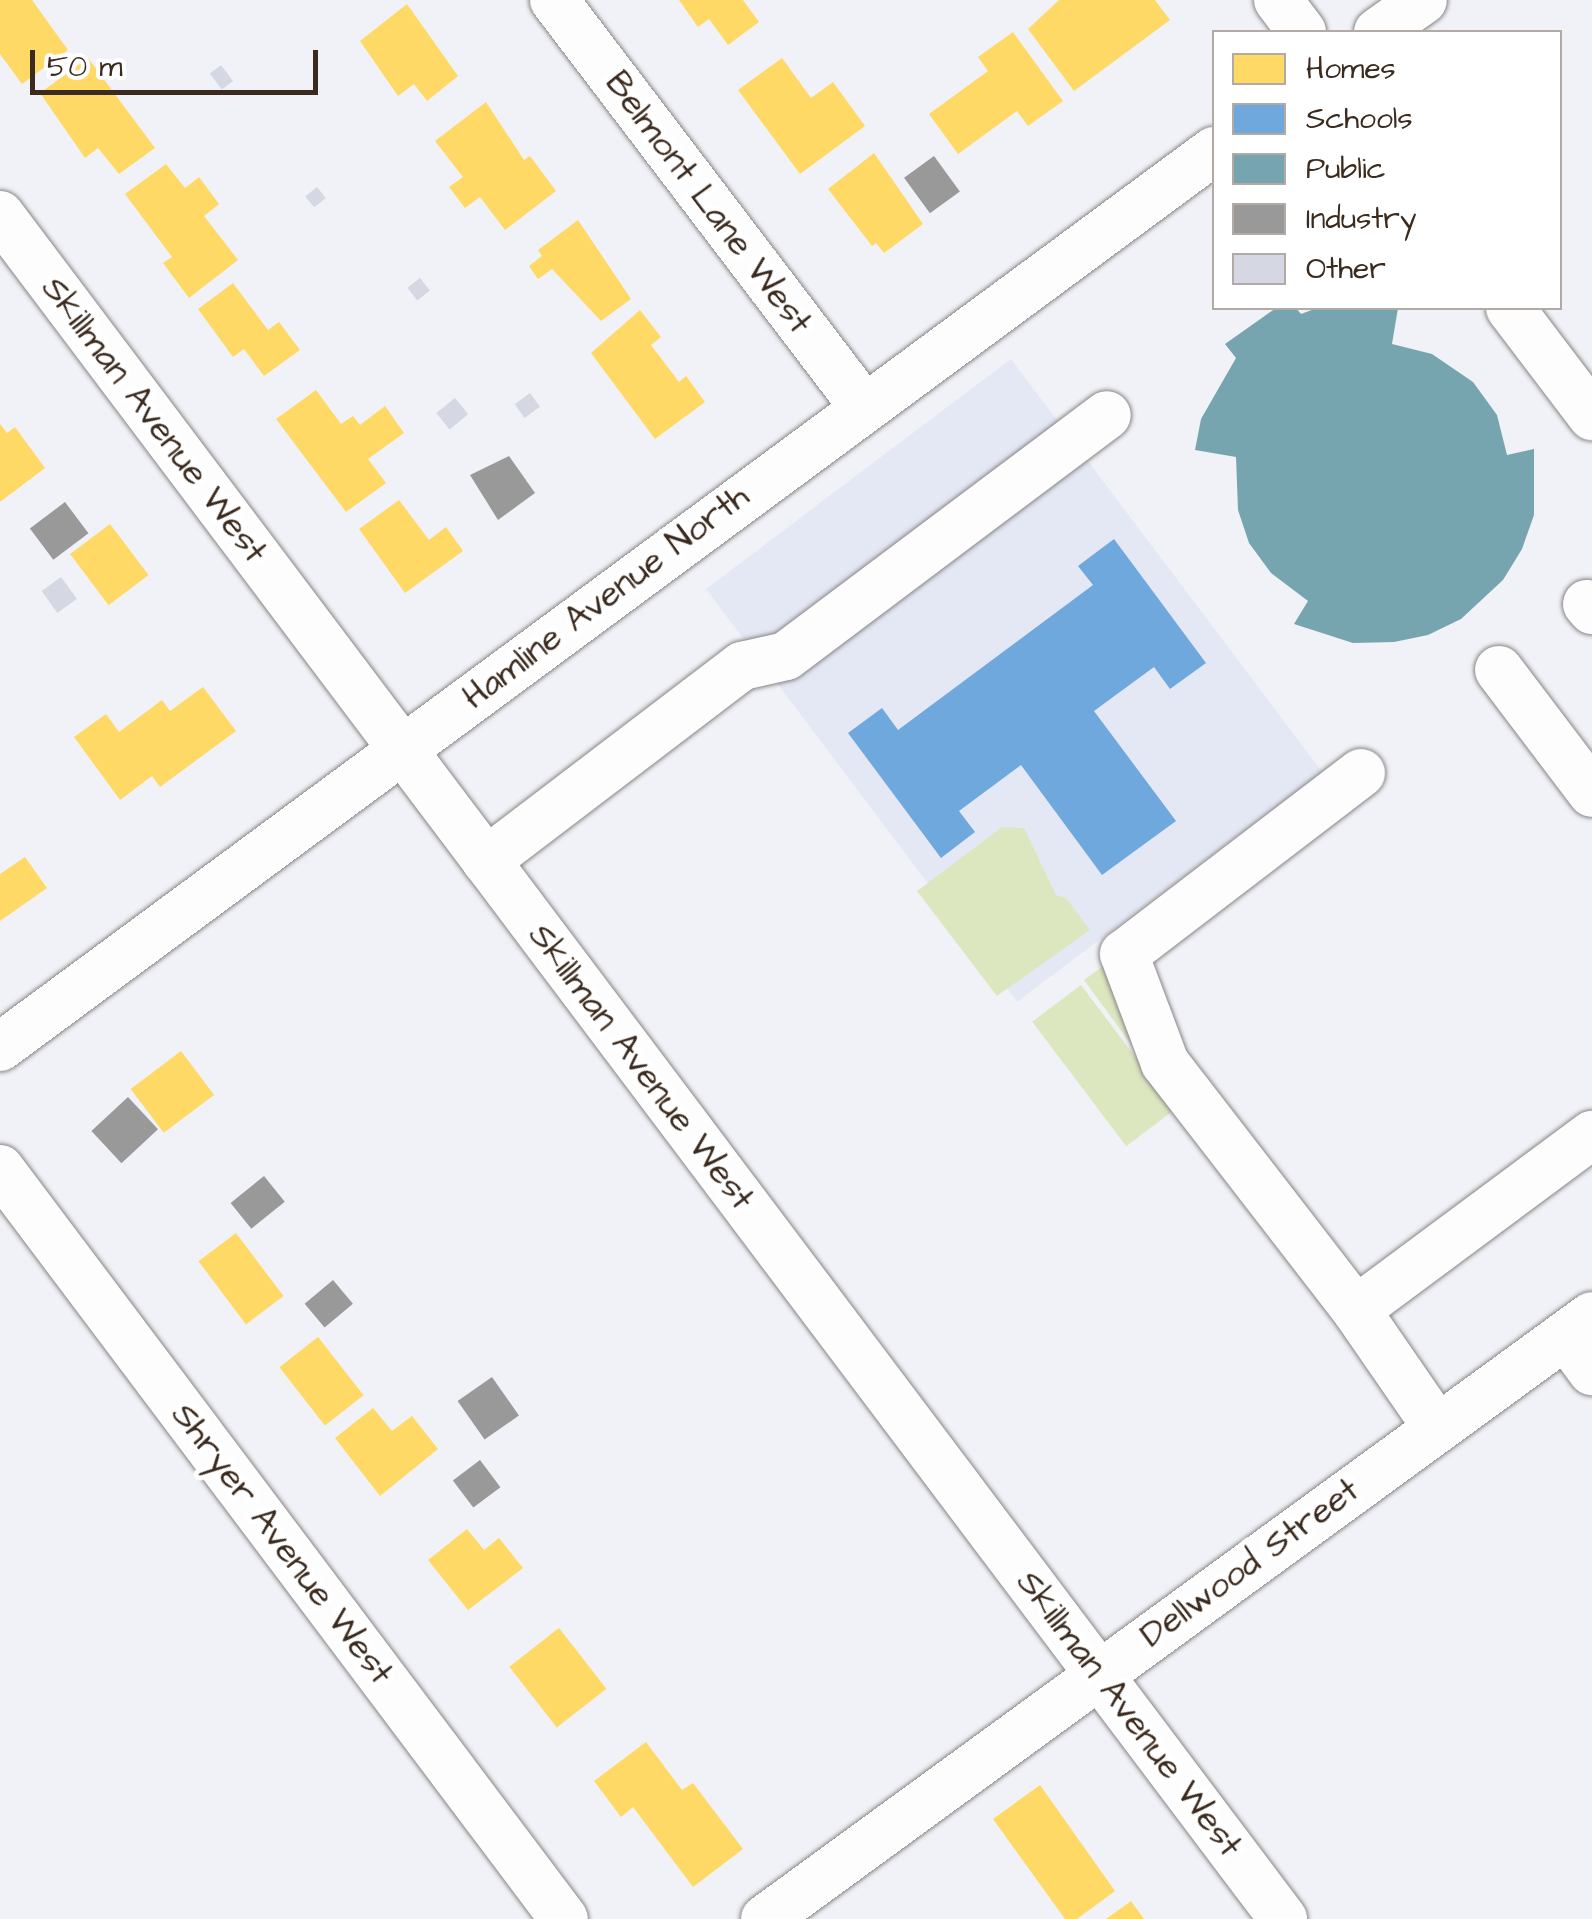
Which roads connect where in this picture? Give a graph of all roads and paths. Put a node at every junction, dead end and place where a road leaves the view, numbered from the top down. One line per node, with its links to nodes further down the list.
1 (554, 0): 9 (street, Belmont Lane West)
2 (1278, 0): 4 (street)
3 (1423, 0): 5 (street)
4 (1300, 30)
5 (1381, 30)
6 (1212, 152): 9 (street, Hamline Avenue North)
7 (0, 215): 13 (street, Skillman Avenue West)
8 (1512, 310): 11 (street)
9 (863, 406): 13 (street, Hamline Avenue North)
10 (1107, 416): 16 (street)
11 (1592, 416)
12 (1498, 670): 15 (street)
13 (401, 749): 16 (street, Skillman Avenue West); 17 (street, Hamline Avenue North)
14 (1361, 773): 20 (street)
15 (1592, 793)
16 (486, 861): 23 (street, Skillman Avenue West)
17 (0, 1047)
18 (1592, 1135): 20 (street)
19 (0, 1169): 24 (street, Shryer Avenue West)
20 (1356, 1310): 22 (street)
21 (1583, 1341): 22 (street, Dellwood Street)
22 (1436, 1426): 23 (street, Dellwood Street)
23 (1100, 1674): 25 (street, Dellwood Street); 26 (street, Skillman Avenue West)
24 (564, 1919)
25 (765, 1919)
26 (1283, 1919)

